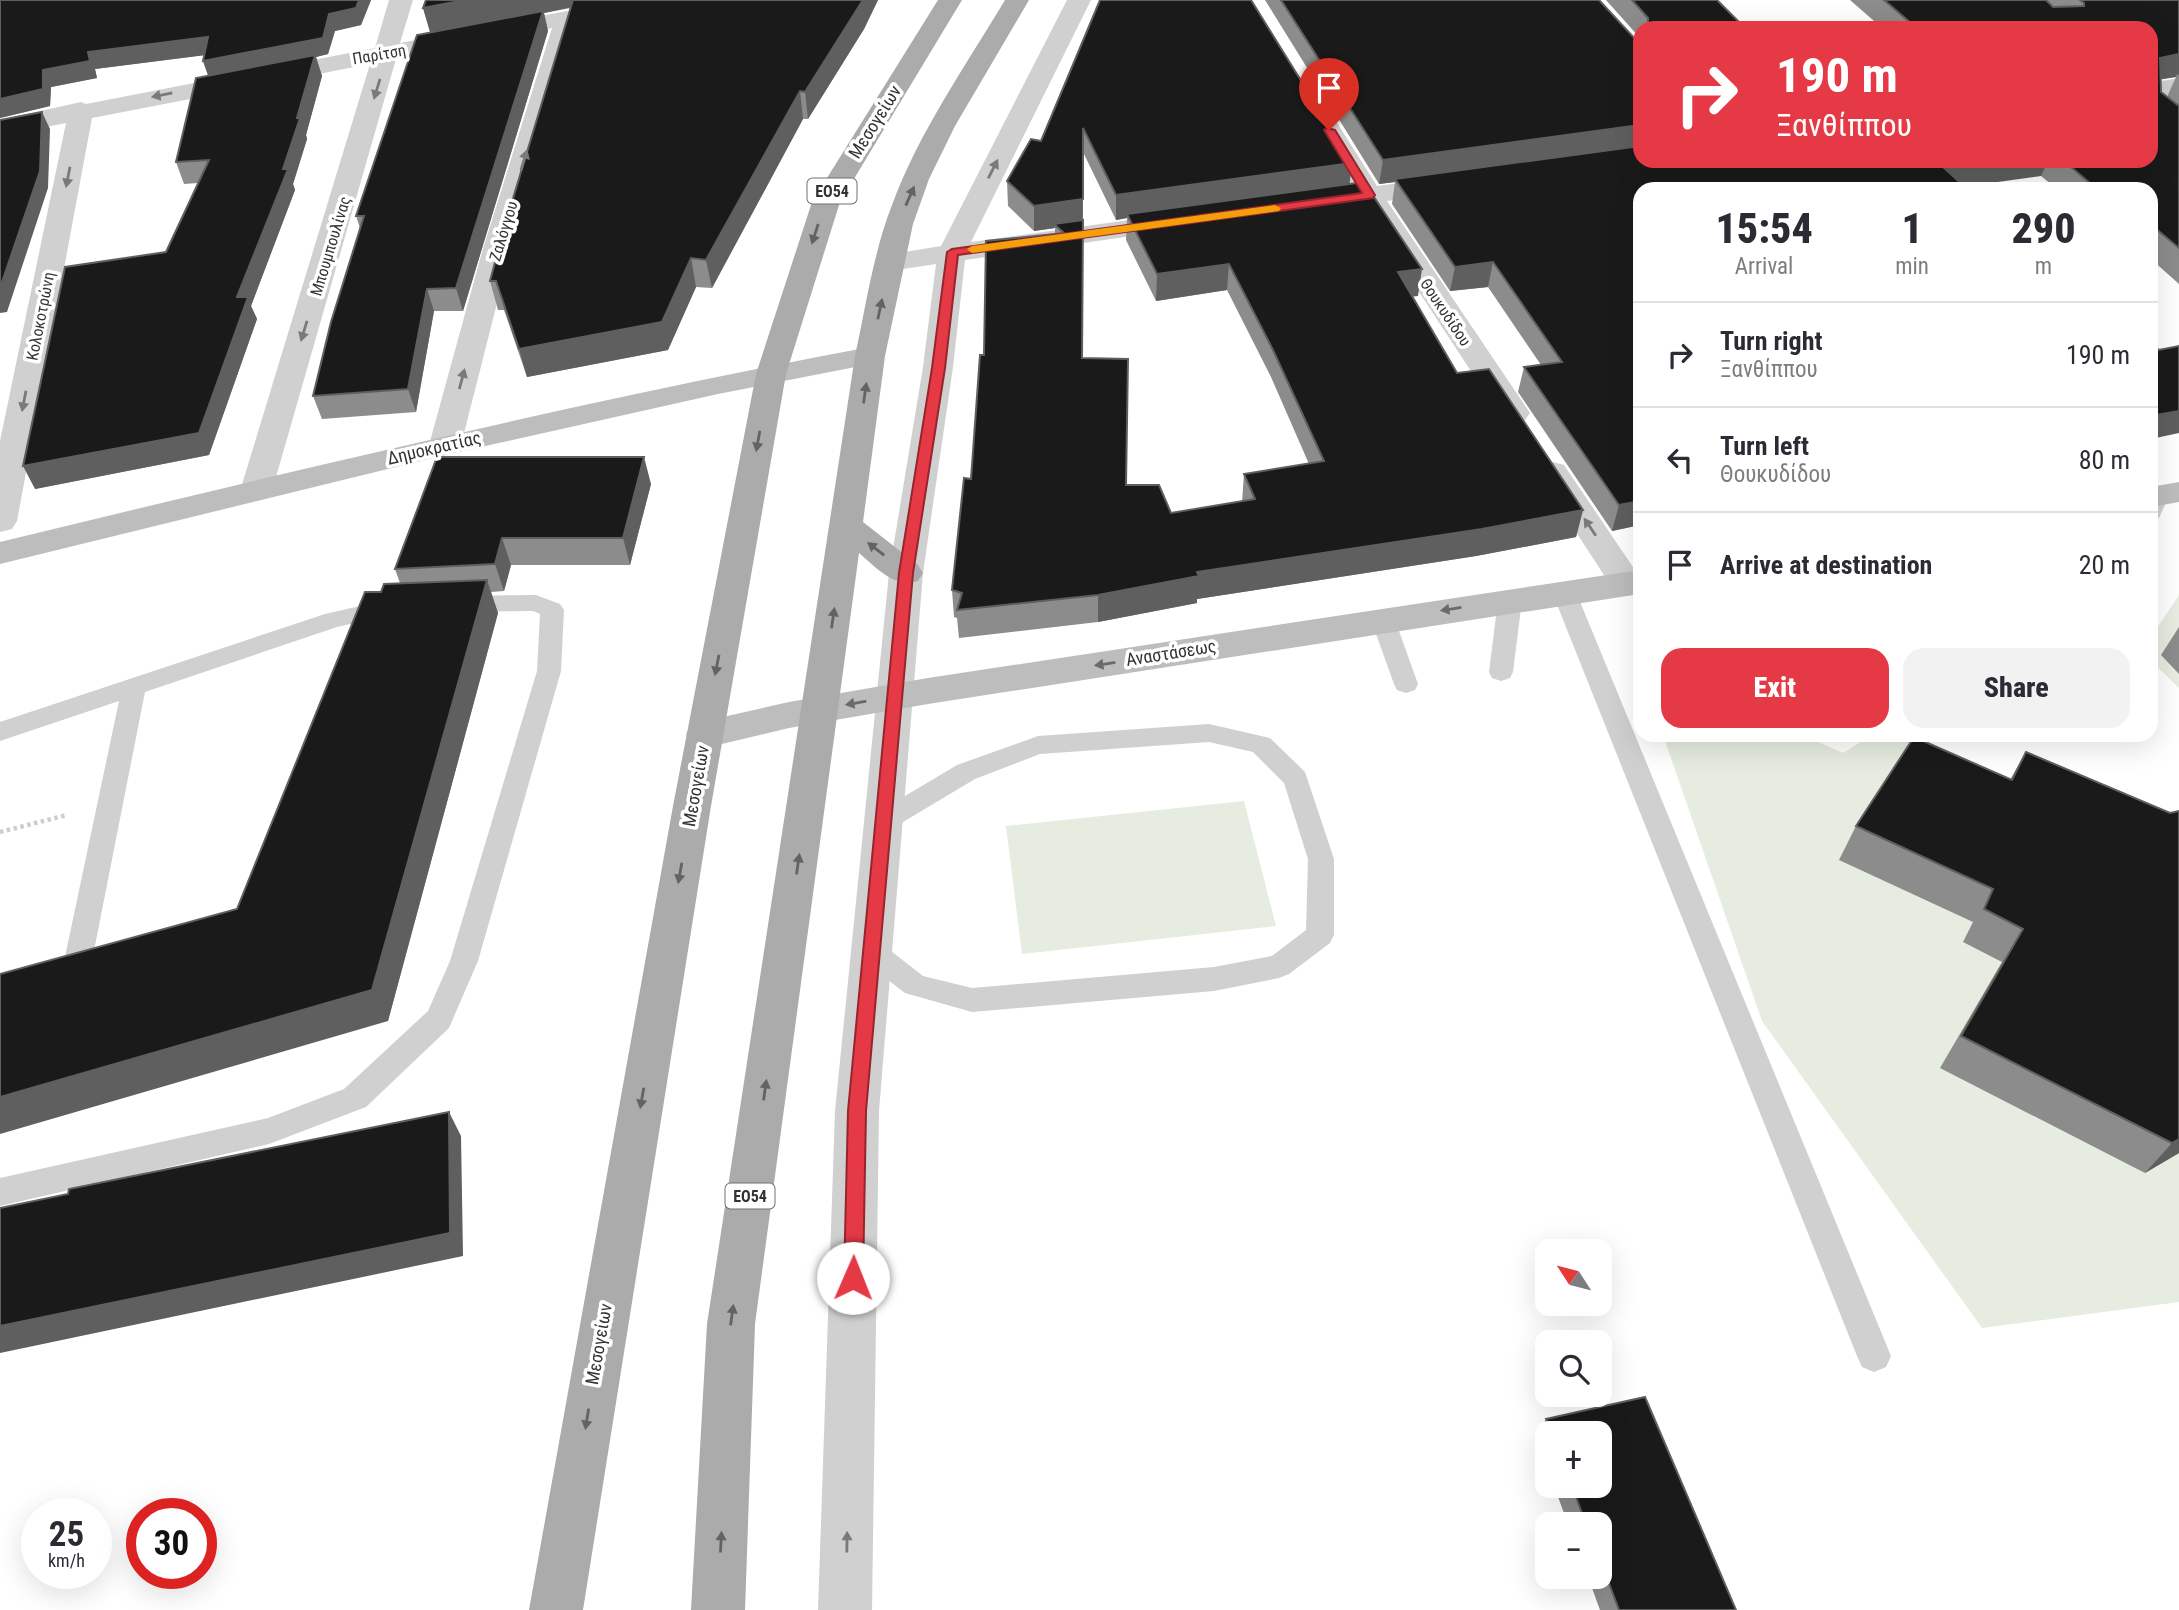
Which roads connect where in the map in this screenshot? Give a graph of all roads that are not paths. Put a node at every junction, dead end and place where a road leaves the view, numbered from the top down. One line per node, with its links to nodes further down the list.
1 (401, 0): 7 (street, Μπουμπουλίνας)
2 (950, 0): 20 (main road, Μεσογείων / ΕΟ54, one-way to 20)
3 (1017, 0): 18 (main road, ΕΟ54, one-way to 3)
4 (1079, 0): 17 (street, one-way to 4)
5 (645, 11): 6 (street, Παρίτση)
6 (567, 18): 7 (street, Παρίτση); 21 (street, Ζαλόγγου, one-way to 6)
7 (388, 52): 11 (street, Παρίτση, one-way to 11); 22 (street, Μπουμπουλίνας, one-way to 22)
8 (2179, 86): 9 (street)
9 (2158, 98)
10 (1313, 103): 14 (street, Θουκυδίδου)
11 (81, 110): 12 (street, Παρίτση); 23 (street, Κολοκοτρώνη, one-way to 23)
12 (0, 128)
13 (1464, 183): 14 (street)
14 (1369, 195): 15 (street); 27 (street, Θουκυδίδου, one-way to 14)
15 (1302, 205)
16 (1208, 217): 17 (street)
17 (952, 252): 18 (street); 26 (street)
18 (890, 262): 19 (main road, ΕΟ54, one-way to 18)
19 (870, 356): 20 (street, Δημοκρατίας); 24 (main road, ΕΟ54, one-way to 19)
20 (771, 374): 21 (street, Δημοκρατίας); 38 (main road, Μεσογείων / ΕΟ54, one-way to 38)
21 (445, 445): 22 (street, Δημοκρατίας)
22 (256, 491): 25 (street, Δημοκρατίας)
23 (0, 521)
24 (846, 526): 26 (main road, one-way to 24); 36 (main road, ΕΟ54, one-way to 24)
25 (0, 553)
26 (906, 573): 35 (street)
27 (1633, 583)
28 (1633, 587): 29 (street, Αναστάσεως)
29 (1564, 592): 30 (street, Αναστάσεως); 43 (lane)
30 (1510, 600): 31 (street, Αναστάσεως, one-way to 31); 32 (lane)
31 (1383, 620): 33 (lane); 35 (street, Αναστάσεως, one-way to 35)
32 (1502, 672)
33 (1406, 684)
34 (134, 687): 37 (lane); 41 (lane); 42 (lane)
35 (896, 697): 36 (street, Αναστάσεως, one-way to 36); 39 (street)
36 (820, 710): 38 (street, Αναστάσεως); 45 (main road, ΕΟ54, one-way to 36)
37 (0, 732)
38 (705, 734): 44 (main road, Μεσογείων / ΕΟ54, one-way to 44)
39 (884, 821): 40 (street); 40 (lane)
40 (872, 952): 46 (street, one-way to 40)
41 (75, 971)
42 (0, 1192)
43 (1874, 1356)
44 (556, 1610)
45 (718, 1610)
46 (845, 1610)

